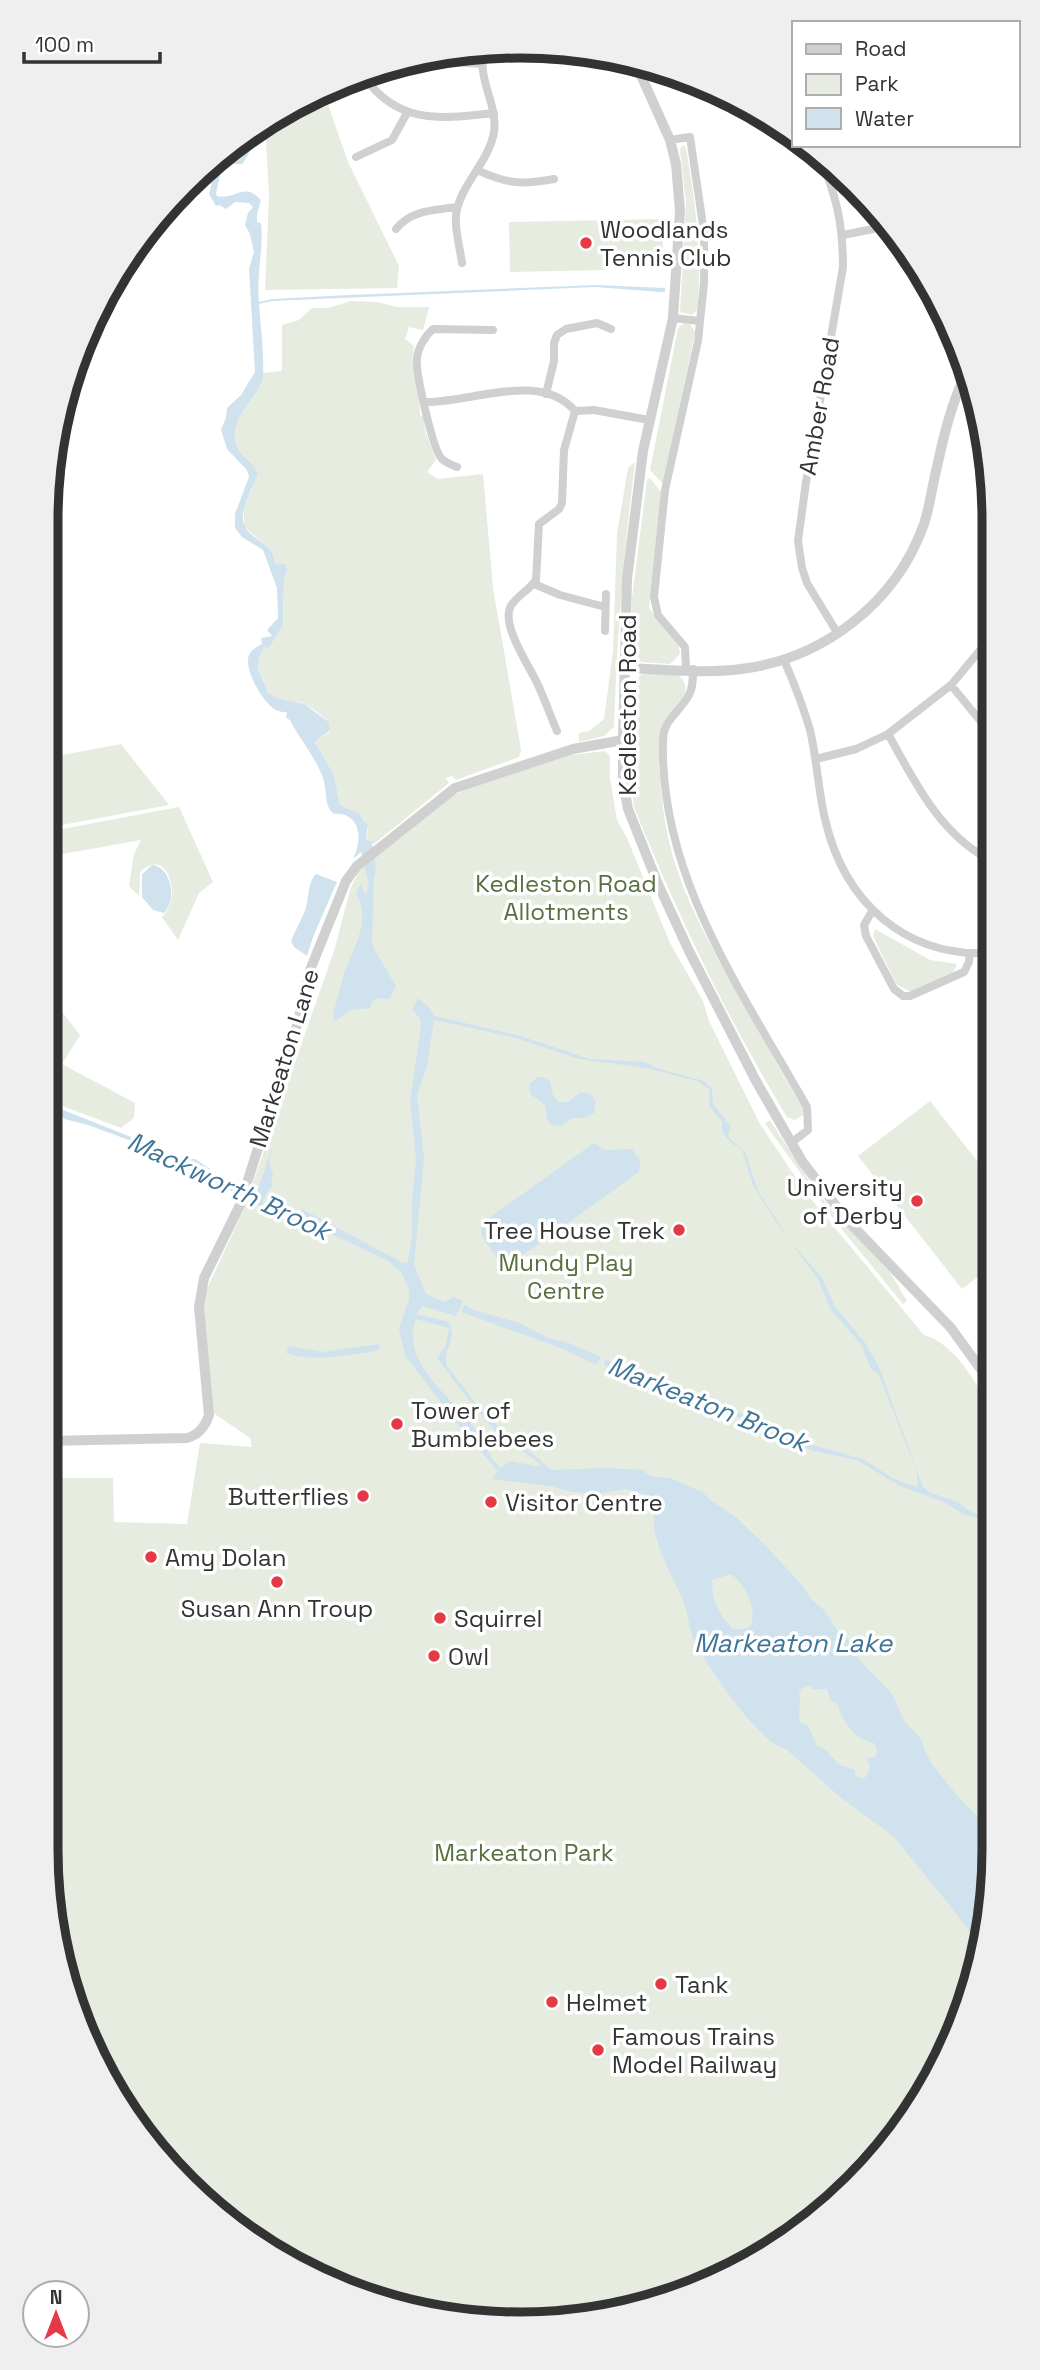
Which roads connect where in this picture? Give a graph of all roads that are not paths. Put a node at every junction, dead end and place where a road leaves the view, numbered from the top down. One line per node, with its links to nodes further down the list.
1 (483, 60): 3 (street)
2 (458, 62): 3 (street)
3 (482, 64): 7 (street)
4 (643, 75): 8 (street, Kedleston Road)
5 (369, 83): 6 (street)
6 (407, 113): 7 (street); 9 (street)
7 (494, 113): 10 (street)
8 (670, 140): 18 (street, Kedleston Road); 19 (street, Kedleston Road)
9 (356, 157)
10 (477, 170): 12 (street); 13 (street)
11 (826, 173): 16 (street, Amber Road)
12 (554, 179)
13 (457, 207): 15 (street); 17 (street)
14 (877, 227): 16 (street)
15 (396, 229)
16 (843, 235): 32 (street, Amber Road)
17 (461, 263)
18 (673, 318): 19 (street); 26 (street, Kedleston Road)
19 (700, 321): 36 (street, Kedleston Road)
20 (611, 329): 23 (street)
21 (493, 330): 24 (street)
22 (961, 384): 32 (street)
23 (546, 394): 24 (street); 25 (street)
24 (425, 402): 27 (street)
25 (575, 411): 26 (street); 28 (street)
26 (649, 420): 35 (street, Kedleston Road)
27 (457, 467)
28 (534, 584): 30 (street); 39 (street)
29 (606, 594): 30 (street)
30 (605, 607): 31 (street)
31 (605, 631)
32 (838, 634): 34 (street)
33 (982, 647): 37 (street)
34 (784, 660): 36 (street); 42 (street)
35 (624, 667): 36 (street); 41 (street, Kedleston Road)
36 (690, 669): 47 (street, Kedleston Road)
37 (951, 685): 38 (street); 40 (street)
38 (982, 723)
39 (557, 731)
40 (888, 734): 42 (street); 43 (street)
41 (623, 740): 47 (street, Kedleston Road); 49 (street, Markeaton Lane)
42 (816, 759): 44 (street)
43 (982, 856)
44 (872, 911): 45 (street); 45 (street)
45 (970, 953): 46 (street)
46 (982, 953)
47 (791, 1143): 48 (street, Kedleston Road)
48 (982, 1371)
49 (58, 1441)

